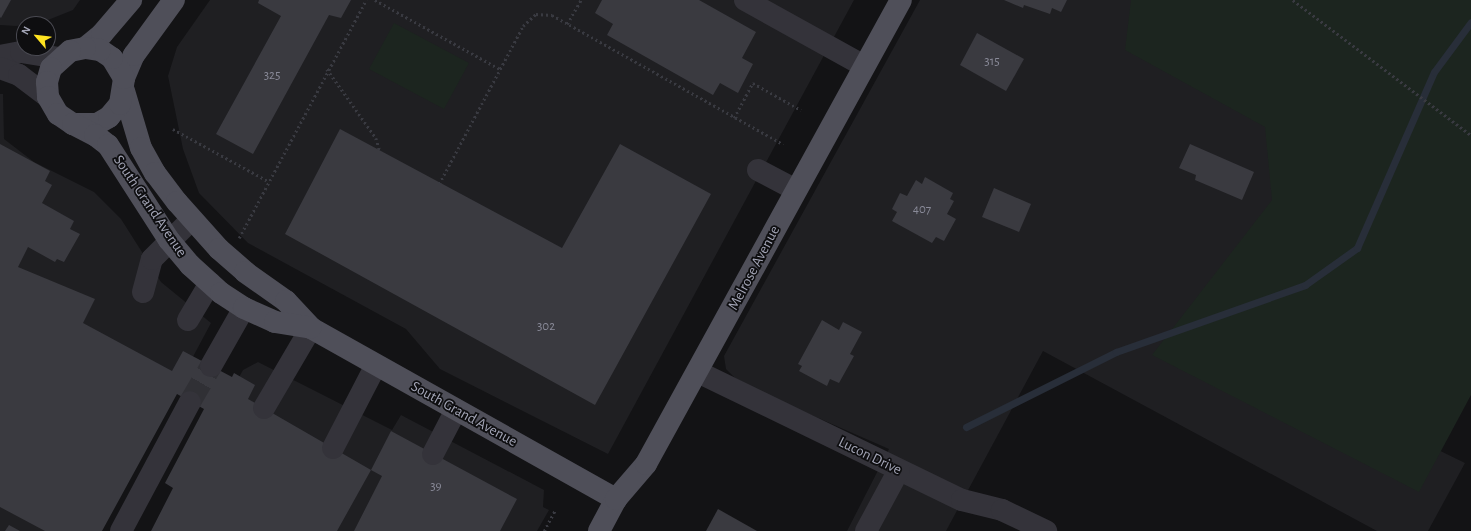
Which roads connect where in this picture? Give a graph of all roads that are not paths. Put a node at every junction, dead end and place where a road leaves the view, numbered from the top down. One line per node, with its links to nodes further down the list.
1 (131, 0): 5 (main road)
2 (174, 0): 10 (main road)
3 (745, 0): 8 (street)
4 (901, 0): 8 (main road, Melrose Avenue)
5 (85, 48): 7 (main road); 10 (main road)
6 (0, 56): 7 (street)
7 (60, 58): 11 (main road)
8 (864, 66): 14 (main road, Melrose Avenue)
9 (0, 68): 11 (street)
10 (124, 85): 12 (main road); 15 (main road, South Grand Avenue)
11 (48, 97): 12 (main road)
12 (74, 124): 16 (main road, South Grand Avenue)
13 (758, 170): 14 (street)
14 (796, 190): 24 (main road, Melrose Avenue)
15 (191, 220): 16 (street); 21 (main road, South Grand Avenue)
16 (169, 240): 17 (main road, South Grand Avenue); 18 (street)
17 (210, 283): 19 (main road, South Grand Avenue); 20 (street)
18 (143, 292)
19 (244, 308): 21 (main road, South Grand Avenue); 22 (street)
20 (188, 320)
21 (311, 328): 23 (main road, South Grand Avenue); 26 (street)
22 (211, 366)
23 (376, 366): 27 (main road, South Grand Avenue); 28 (street)
24 (698, 372): 30 (street, Lucon Drive); 31 (main road, Melrose Avenue)
25 (190, 402): 32 (street)
26 (264, 408)
27 (456, 410): 29 (street); 31 (main road, South Grand Avenue)
28 (333, 448)
29 (433, 454)
30 (899, 470): 34 (street); 35 (street, Lucon Drive)
31 (616, 499): 33 (main road, Melrose Avenue)
32 (121, 531)
33 (598, 531)
34 (866, 531)
35 (1046, 531)

